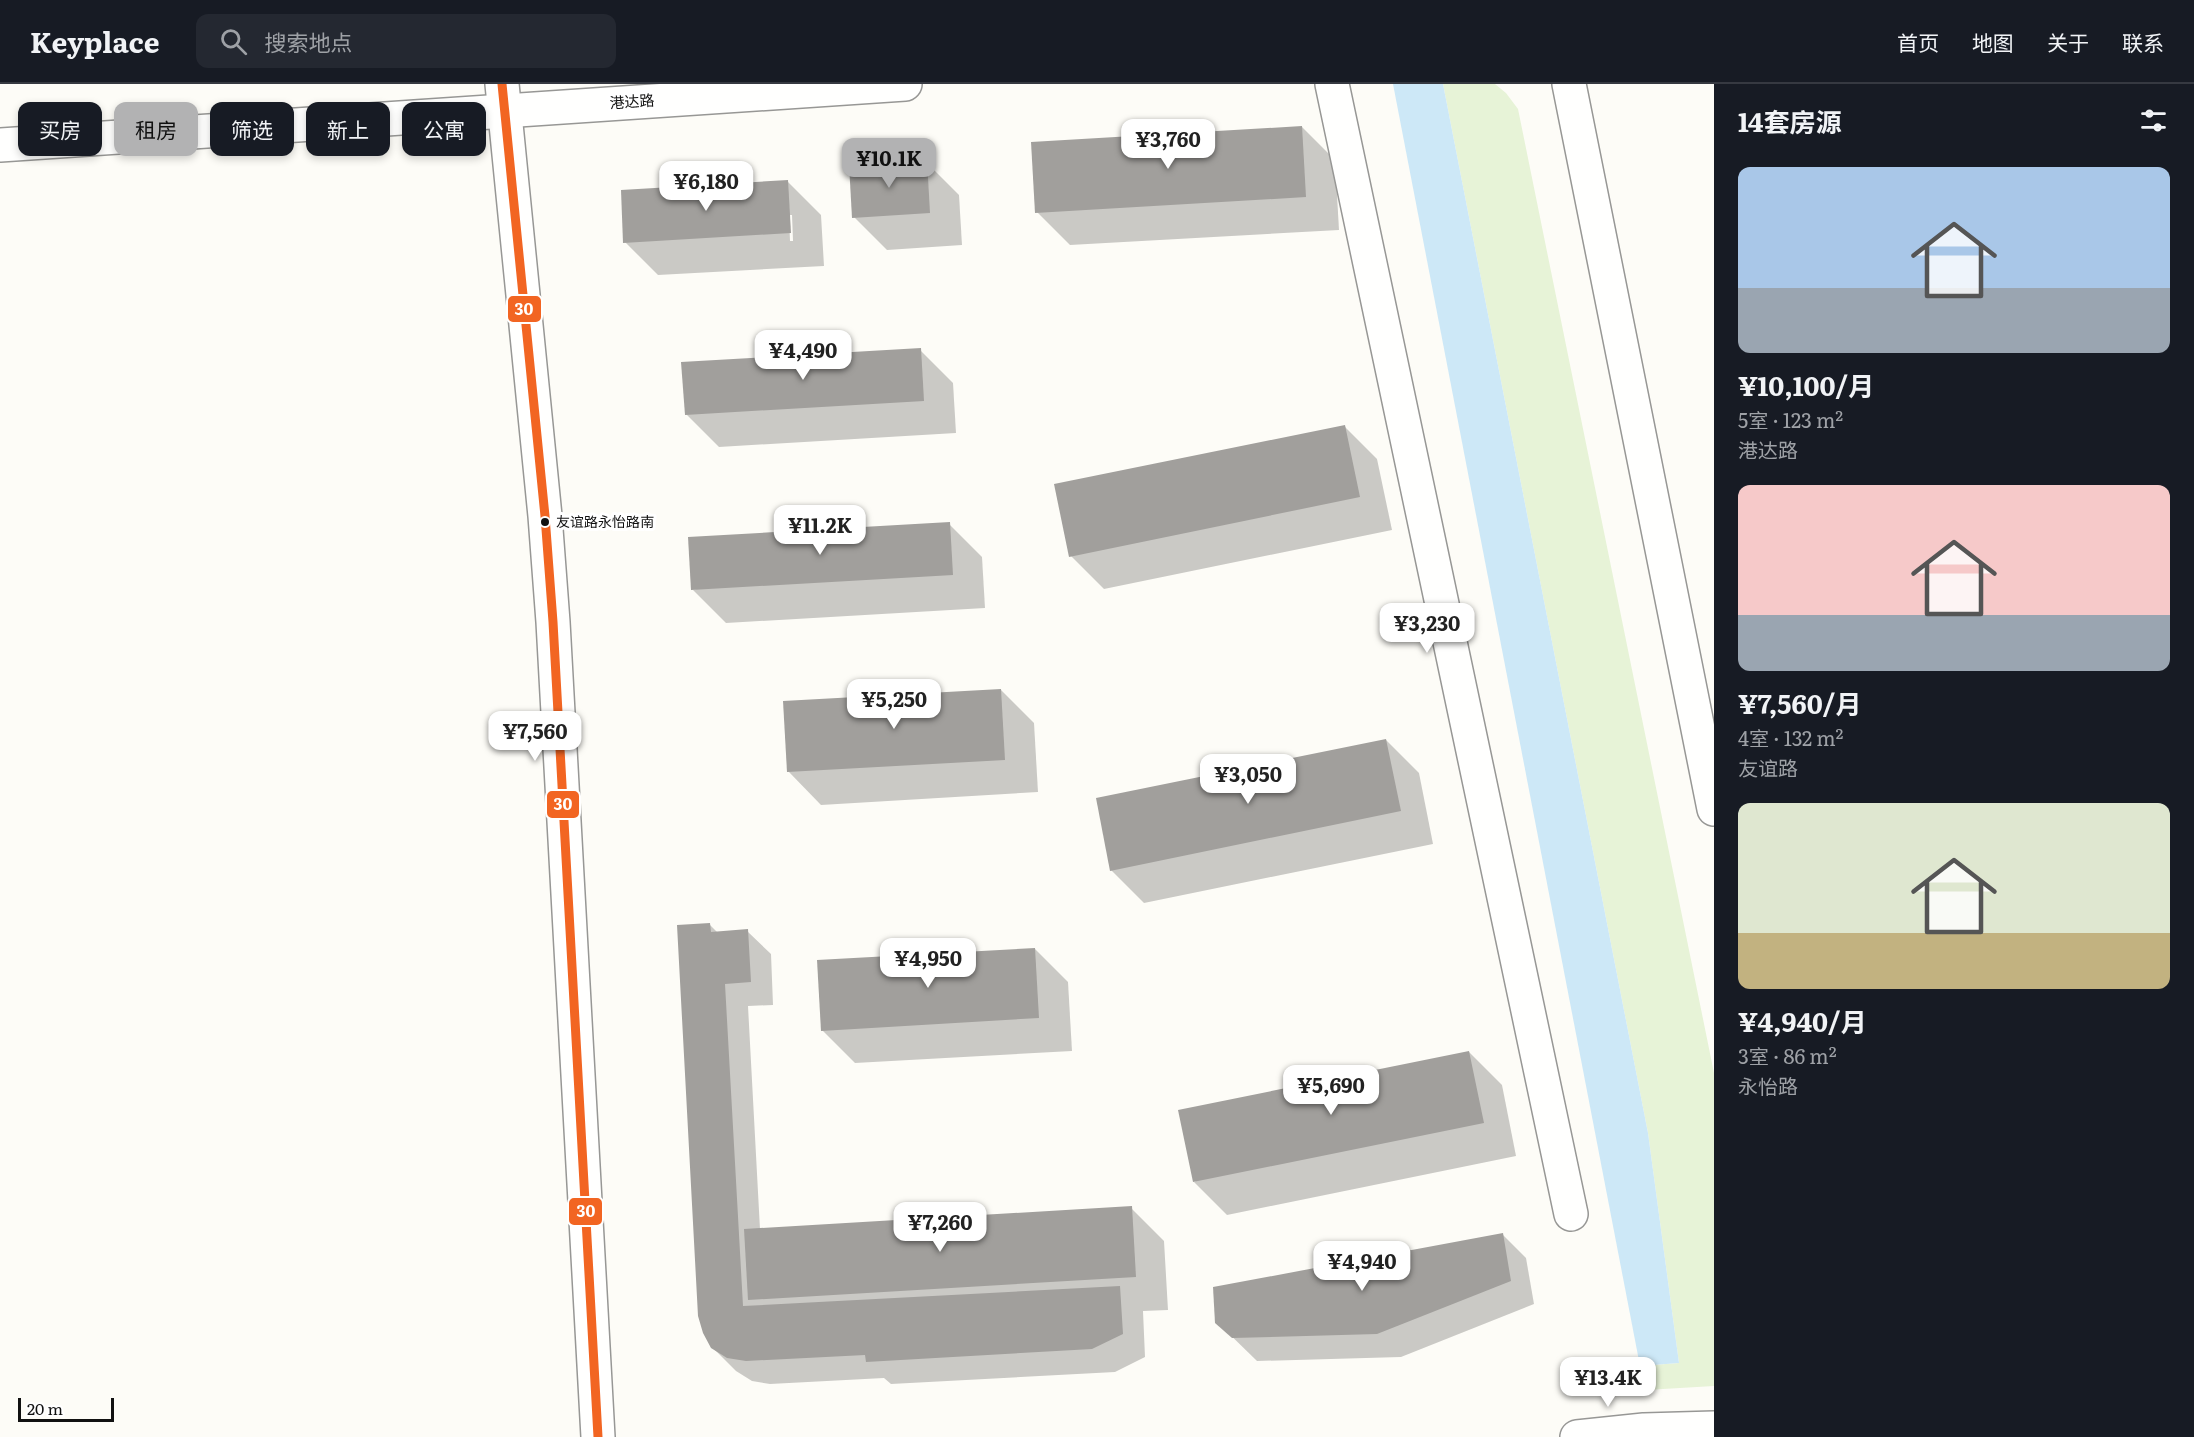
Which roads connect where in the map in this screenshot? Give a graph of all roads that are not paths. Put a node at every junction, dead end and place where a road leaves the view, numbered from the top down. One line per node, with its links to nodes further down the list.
1 (905, 84): 4 (street, 港达路)
2 (1332, 84): 7 (street)
3 (1569, 84): 6 (street)
4 (503, 97): 5 (street, 港达路); 9 (street)
5 (0, 145)
6 (1714, 809)
7 (1572, 1214)
8 (1714, 1428): 10 (street)
9 (598, 1437)
10 (1577, 1437)

